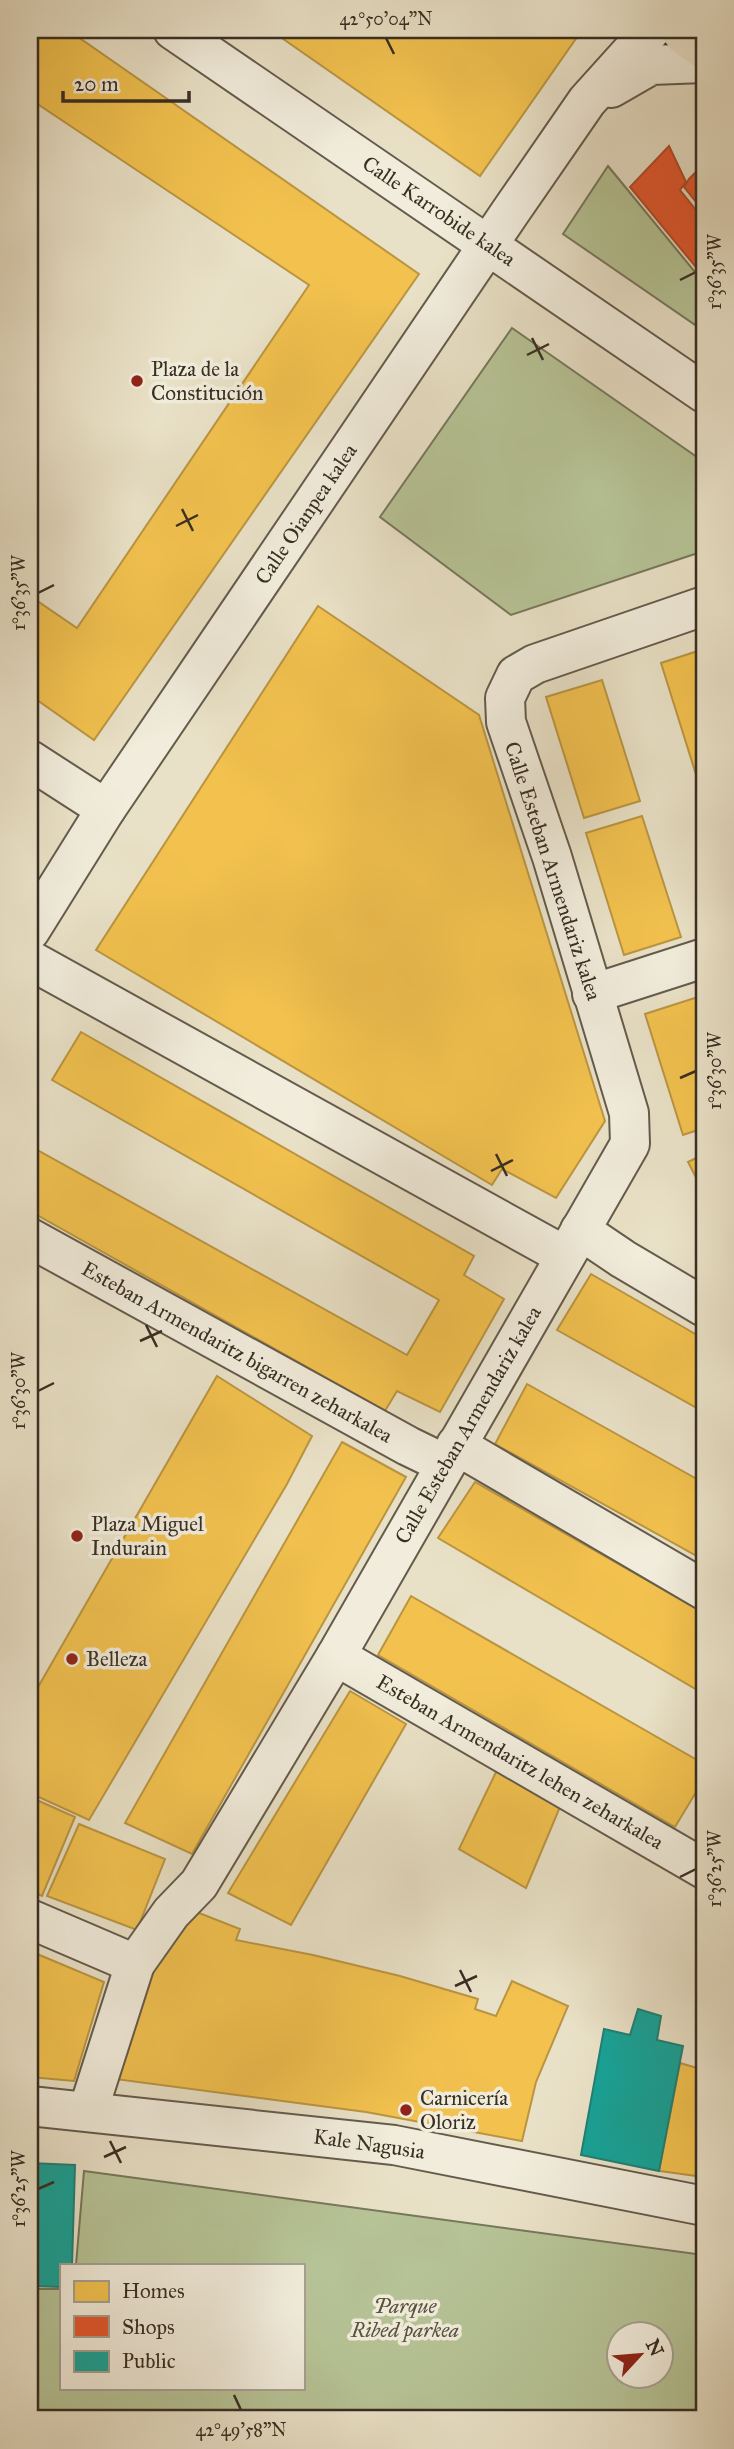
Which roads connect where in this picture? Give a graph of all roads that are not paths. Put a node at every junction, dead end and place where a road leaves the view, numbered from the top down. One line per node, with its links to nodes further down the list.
1 (173, 30): 7 (street, Calle Karrobide kalea)
2 (651, 30): 6 (street, Calle Oianpea kalea)
3 (680, 30): 4 (main road)
4 (704, 50)
5 (704, 63): 6 (street)
6 (587, 101): 7 (street, Calle Oianpea kalea)
7 (489, 246): 8 (street, Calle Karrobide kalea); 11 (street, Calle Oianpea kalea)
8 (704, 393)
9 (704, 606): 15 (street, Calle Esteban Armendariz kalea)
10 (30, 760): 11 (street)
11 (107, 809): 12 (street, Calle Oianpea kalea)
12 (30, 931)
13 (704, 958): 15 (street)
14 (30, 960): 17 (street)
15 (592, 994): 17 (street, Calle Esteban Armendariz kalea)
16 (30, 1238): 19 (street, Esteban Armendaritz bigarren zeharkalea)
17 (572, 1243): 18 (street); 19 (street, Calle Esteban Armendariz kalea)
18 (704, 1307)
19 (451, 1455): 20 (street, Esteban Armendaritz bigarren zeharkalea); 21 (street, Calle Esteban Armendariz kalea)
20 (704, 1590)
21 (336, 1656): 22 (street, Esteban Armendaritz lehen zeharkalea); 24 (street, Calle Esteban Armendariz kalea)
22 (704, 1869)
23 (30, 1919): 24 (street)
24 (135, 1964): 26 (street, Calle Esteban Armendariz kalea)
25 (30, 2106): 26 (street, Kale Nagusia)
26 (88, 2111): 27 (street, Kale Nagusia)
27 (704, 2206)

